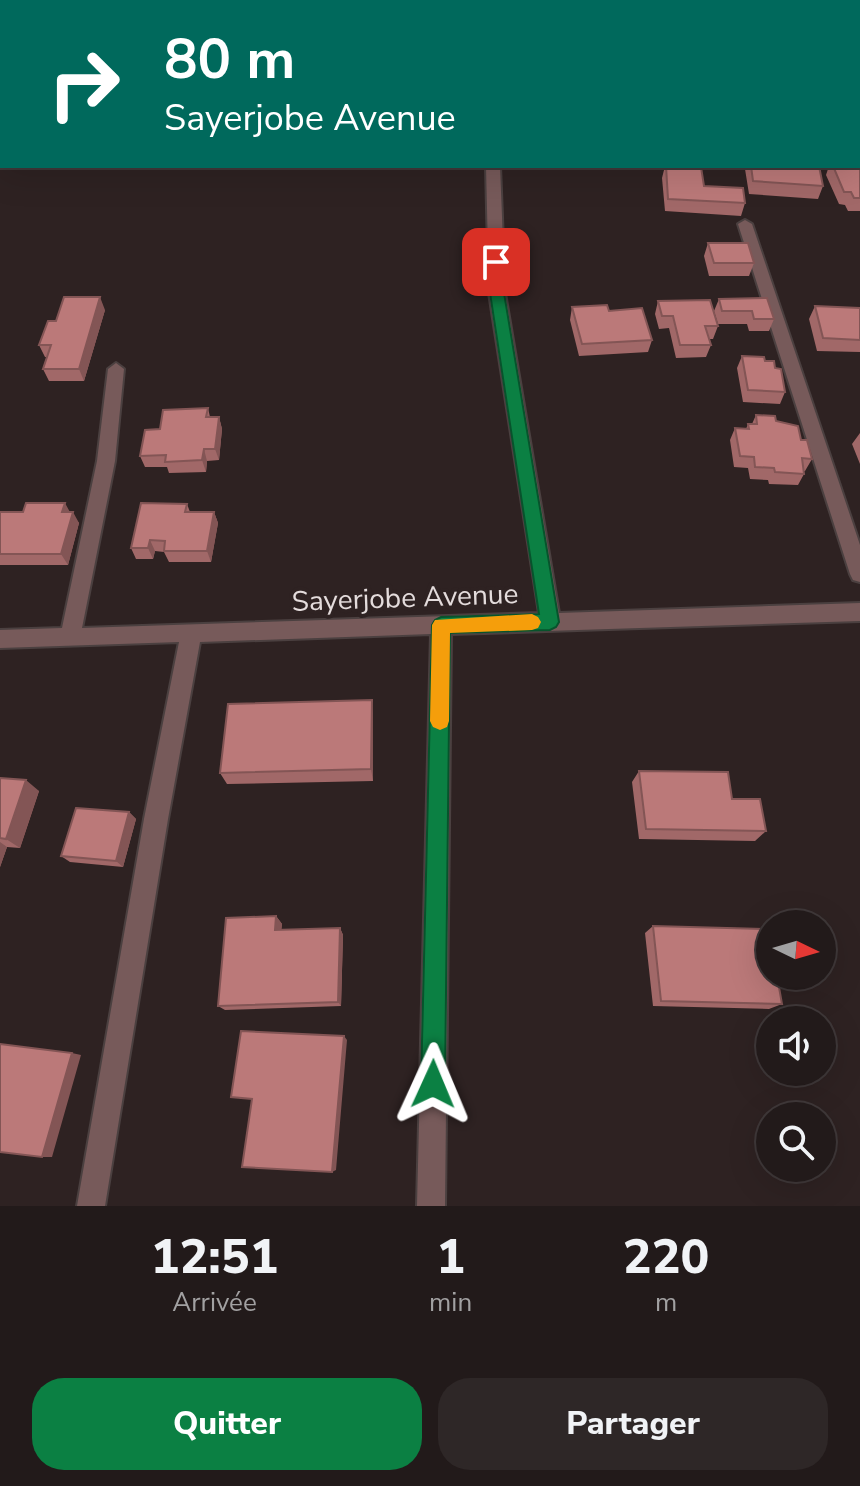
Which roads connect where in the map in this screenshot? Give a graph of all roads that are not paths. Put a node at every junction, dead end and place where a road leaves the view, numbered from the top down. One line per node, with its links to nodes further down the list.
1 (493, 168): 6 (street)
2 (745, 224): 4 (street)
3 (116, 369): 9 (street)
4 (860, 574)
5 (860, 612): 6 (street, Sayerjobe Avenue)
6 (550, 622): 7 (street, Sayerjobe Avenue)
7 (441, 625): 8 (street, Sayerjobe Avenue); 12 (street)
8 (191, 633): 9 (street, Sayerjobe Avenue); 11 (street)
9 (70, 637): 10 (street, Sayerjobe Avenue)
10 (0, 639)
11 (91, 1206)
12 (431, 1206)

